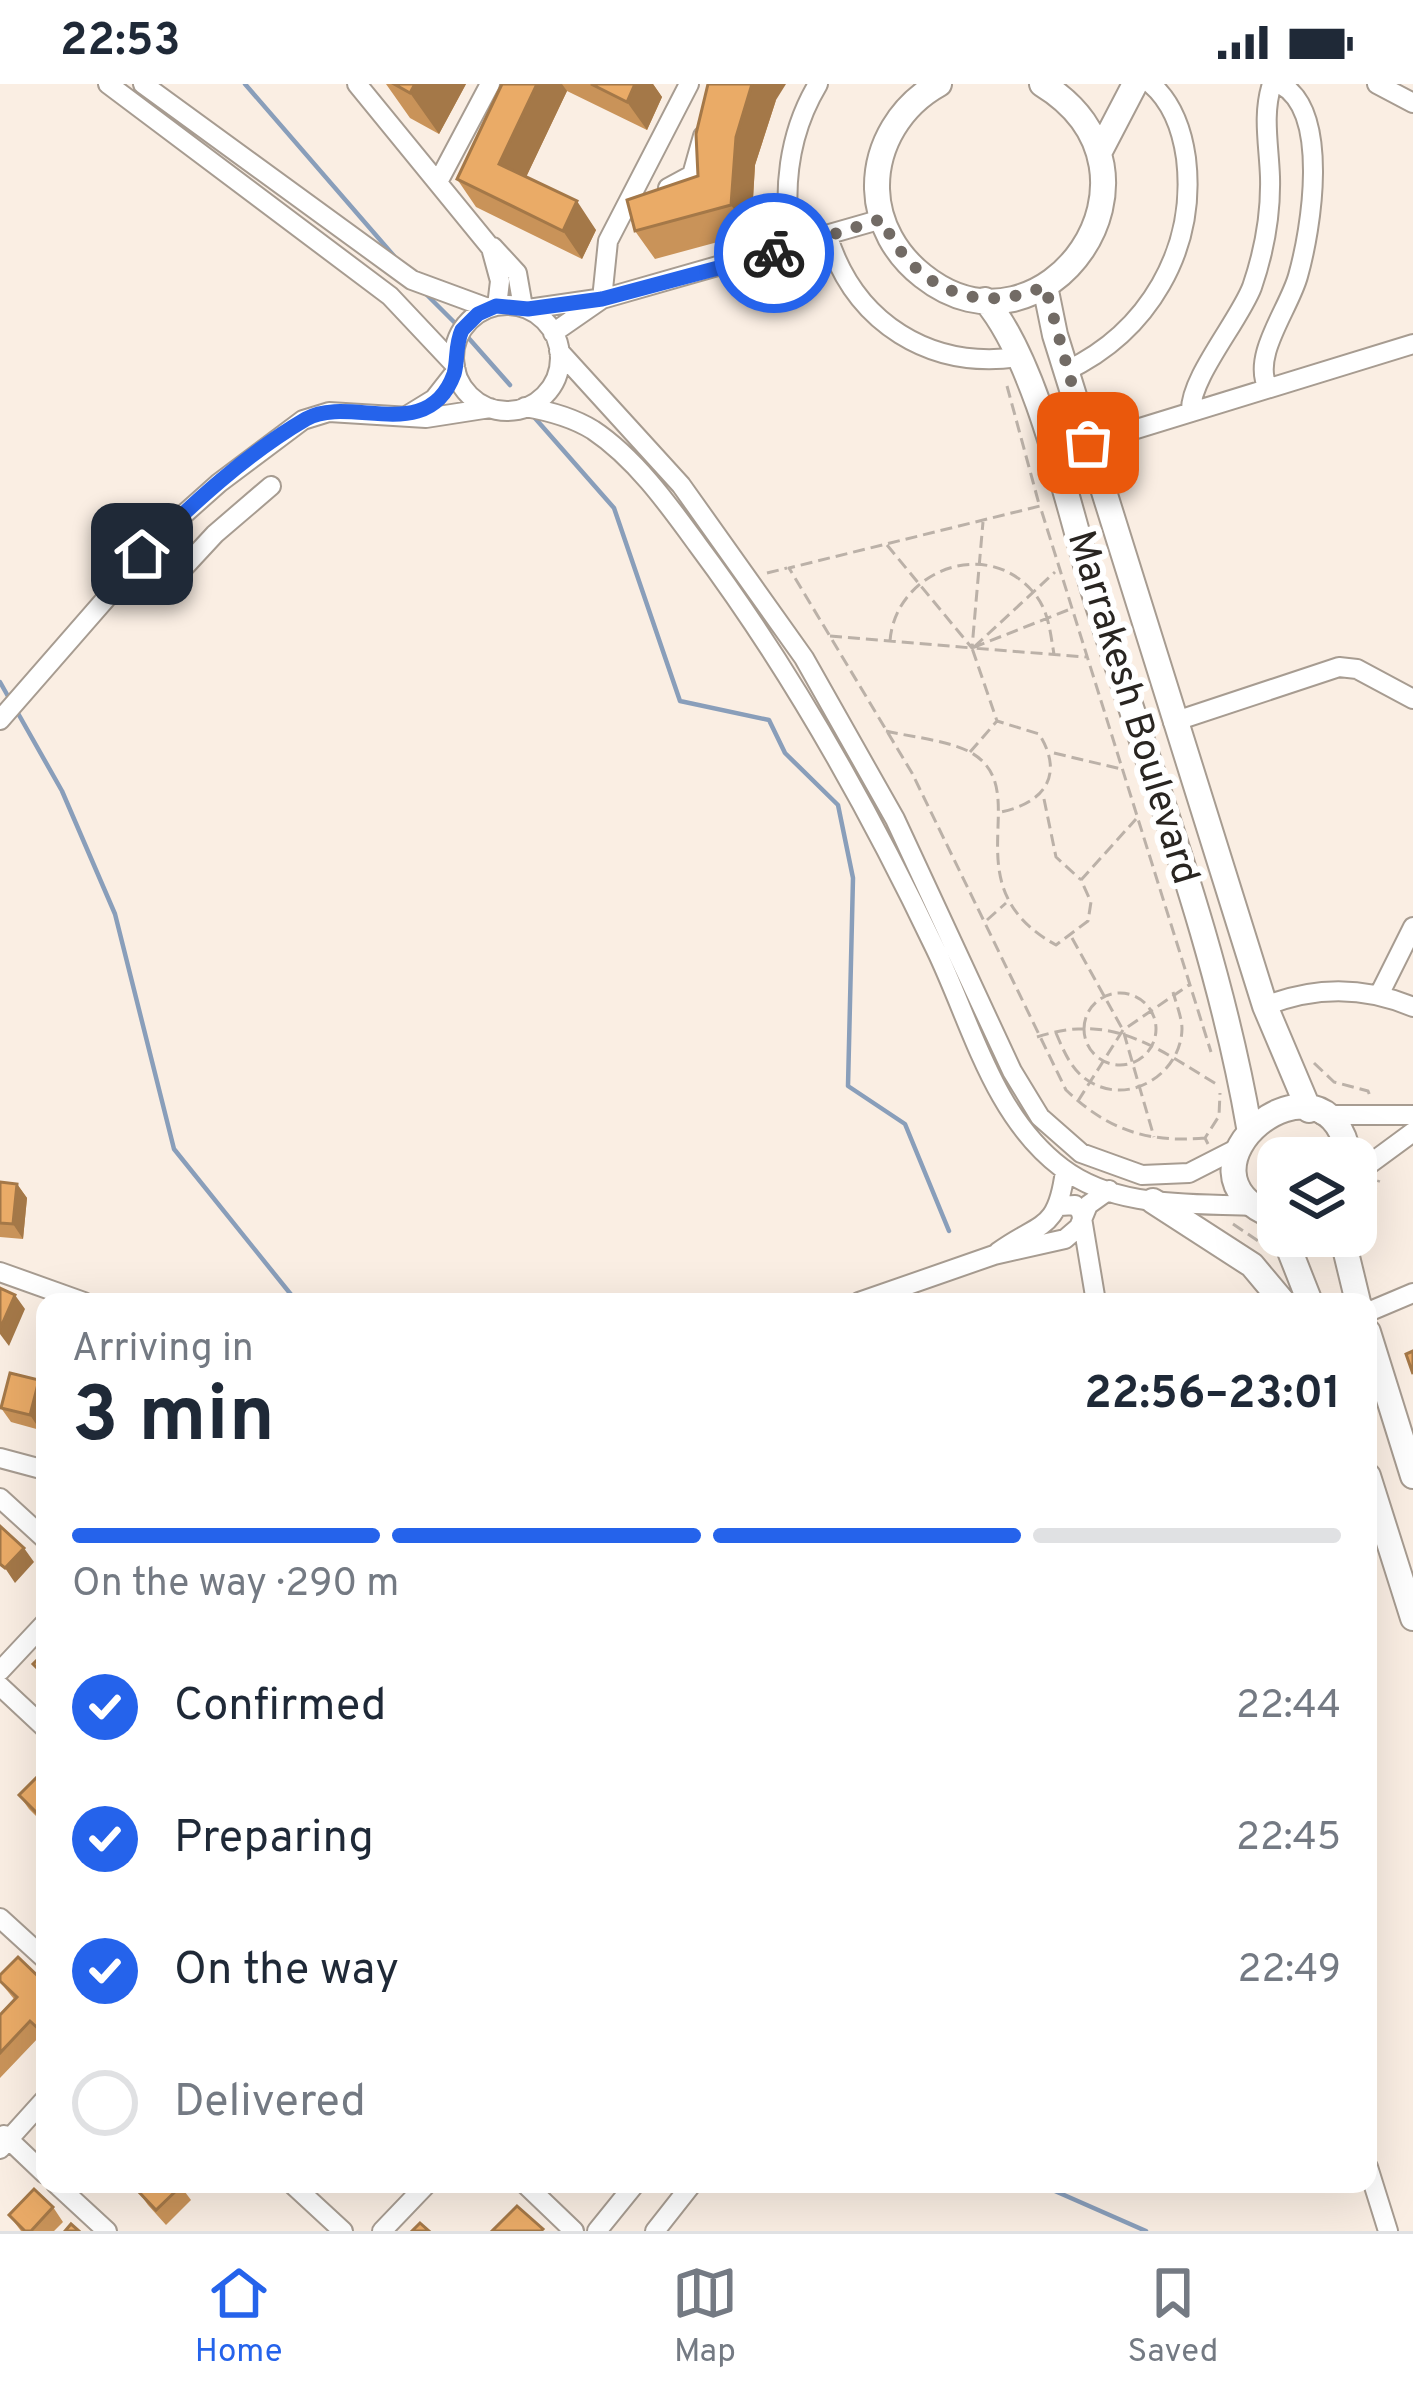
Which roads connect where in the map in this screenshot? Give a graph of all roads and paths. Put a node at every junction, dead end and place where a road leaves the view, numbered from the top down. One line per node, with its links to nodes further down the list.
1 (108, 84): 30 (street)
2 (143, 84): 25 (street)
3 (357, 84): 16 (street)
4 (490, 84): 16 (street)
5 (689, 84): 17 (street)
6 (818, 84): 21 (street)
7 (1042, 84): 15 (main road)
8 (1135, 84): 15 (main road)
9 (1151, 84): 31 (street)
10 (1276, 84): 32 (street); 35 (street)
11 (1377, 84): 13 (street)
12 (932, 86): 18 (main road)
13 (1413, 103)
14 (711, 111): 17 (street)
15 (1099, 153): 22 (main road)
16 (438, 182): 20 (street)
17 (629, 199): 23 (street)
18 (882, 219): 19 (street); 24 (main road)
19 (828, 237): 21 (street); 29 (street)
20 (485, 239): 25 (street); 26 (street)
21 (792, 248): 23 (street)
22 (1045, 286): 24 (main road); 31 (main road)
23 (602, 299): 26 (street); 27 (street)
24 (985, 300): 29 (main road, Marrakesh Boulevard)
25 (492, 307): 26 (street); 30 (street)
26 (526, 308): 27 (street)
27 (556, 342): 33 (street); 47 (street)
28 (1413, 344): 32 (street)
29 (1009, 358): 38 (main road, Marrakesh Boulevard); 40 (path)
30 (455, 368): 34 (street); 36 (street)
31 (1066, 371): 37 (main road)
32 (1268, 388): 35 (street)
33 (525, 407): 34 (street); 102 (street)
34 (490, 408): 36 (street)
35 (1191, 412): 37 (street)
36 (404, 416): 46 (street)
37 (1088, 443): 38 (street); 60 (main road)
38 (1052, 455): 100 (main road, Marrakesh Boulevard)
39 (271, 486): 46 (street)
40 (1040, 506): 41 (path); 45 (path)
41 (983, 520): 42 (path); 43 (path)
42 (886, 544): 44 (path); 48 (path)
43 (980, 565): 48 (path); 49 (path); 54 (path)
44 (789, 568): 47 (path); 52 (path)
45 (1057, 570): 49 (path); 50 (path)
46 (127, 571): 58 (street)
47 (750, 576): 100 (street)
48 (918, 583): 53 (path); 54 (path)
49 (1034, 592): 51 (path); 54 (path)
50 (1070, 609): 51 (path); 56 (path)
51 (1048, 618): 54 (path); 55 (path)
52 (830, 636): 53 (path); 61 (path)
53 (890, 641): 54 (path)
54 (973, 648): 55 (path); 59 (path)
55 (1054, 654): 56 (path)
56 (1086, 657): 64 (path)
57 (1413, 699): 60 (street)
58 (0, 720)
59 (997, 721): 62 (path); 63 (path)
60 (1173, 722): 77 (main road)
61 (886, 730): 62 (path); 70 (path)
62 (970, 752): 66 (path)
63 (1051, 752): 64 (path); 65 (path)
64 (1122, 770): 67 (path)
65 (1043, 796): 66 (path); 68 (path)
66 (999, 812): 69 (path)
67 (1138, 818): 68 (path); 73 (path)
68 (1082, 880): 72 (path)
69 (1007, 902): 70 (path); 72 (path)
70 (986, 920): 83 (path)
71 (1413, 927): 76 (street)
72 (1072, 938): 75 (path)
73 (1190, 984): 74 (path); 91 (path)
74 (1173, 992): 78 (path); 85 (path)
75 (1107, 995): 78 (path); 80 (path); 81 (path)
76 (1378, 995): 77 (street); 79 (street)
77 (1265, 1006): 88 (main road)
78 (1149, 1007): 81 (path); 84 (path)
79 (1413, 1007)
80 (1084, 1029): 81 (path); 82 (path); 86 (path)
81 (1123, 1030): 84 (path); 86 (path); 87 (path)
82 (1055, 1031): 83 (path); 89 (path)
83 (1037, 1037): 92 (path)
84 (1152, 1046): 85 (path); 87 (path)
85 (1174, 1059): 90 (path); 91 (path)
86 (1104, 1062): 87 (path); 89 (path)
87 (1133, 1063): 90 (path)
88 (1290, 1070): 93 (main road); 95 (path)
89 (1092, 1084): 90 (path); 92 (path)
90 (1140, 1086): 99 (path)
91 (1221, 1087): 98 (path)
92 (1078, 1101): 99 (path)
93 (1316, 1112): 95 (street); 97 (main road); 100 (main road)
94 (1413, 1115): 95 (street)
95 (1377, 1116)
96 (1413, 1132): 101 (street)
97 (1343, 1137)
98 (1205, 1138): 99 (path); 100 (path)
99 (1155, 1139)
100 (1235, 1146): 106 (main road, Marrakesh Boulevard)
101 (1377, 1159)
102 (1065, 1171): 105 (street); 109 (street)
103 (1380, 1176): 104 (path)
104 (1377, 1184)
105 (1109, 1190): 107 (street); 111 (street)
106 (1257, 1199)
107 (1153, 1201): 108 (street); 122 (main road)
108 (1222, 1204): 110 (street); 112 (path)
109 (1059, 1209): 111 (street); 113 (street); 114 (street)
110 (1257, 1217)
111 (1082, 1223): 113 (street); 121 (street)
112 (1257, 1236)
113 (1065, 1239): 114 (street); 120 (street)
114 (994, 1255): 119 (street)
115 (1291, 1257): 123 (main road)
116 (1347, 1257): 124 (main road)
117 (0, 1272): 118 (street)
118 (59, 1293)
119 (890, 1293)
120 (1093, 1293)
121 (1094, 1293)
122 (1275, 1293)
123 (1306, 1293)
124 (1356, 1293)
125 (1413, 1293): 126 (street)
126 (1377, 1308)
127 (1377, 1361): 130 (main road)
128 (0, 1458): 129 (street)
129 (36, 1468)
130 (1413, 1476)
131 (0, 1498): 133 (street)
132 (1377, 1504): 134 (main road)
133 (36, 1531)
134 (1413, 1618)
135 (36, 1633): 136 (street)
136 (0, 1671)
137 (0, 1686): 138 (street)
138 (36, 1720)
139 (0, 1918): 140 (street)
140 (36, 1951)
141 (36, 2108): 142 (street)
142 (3, 2141): 143 (street)
143 (36, 2167)
144 (66, 2193): 151 (street)
145 (302, 2193): 152 (street)
146 (419, 2193): 153 (street)
147 (534, 2193): 154 (street)
148 (628, 2193): 155 (street)
149 (685, 2193): 156 (street)
150 (1376, 2193): 157 (street)
151 (106, 2231)
152 (343, 2231)
153 (382, 2231)
154 (574, 2231)
155 (596, 2231)
156 (655, 2231)
157 (1388, 2231)

